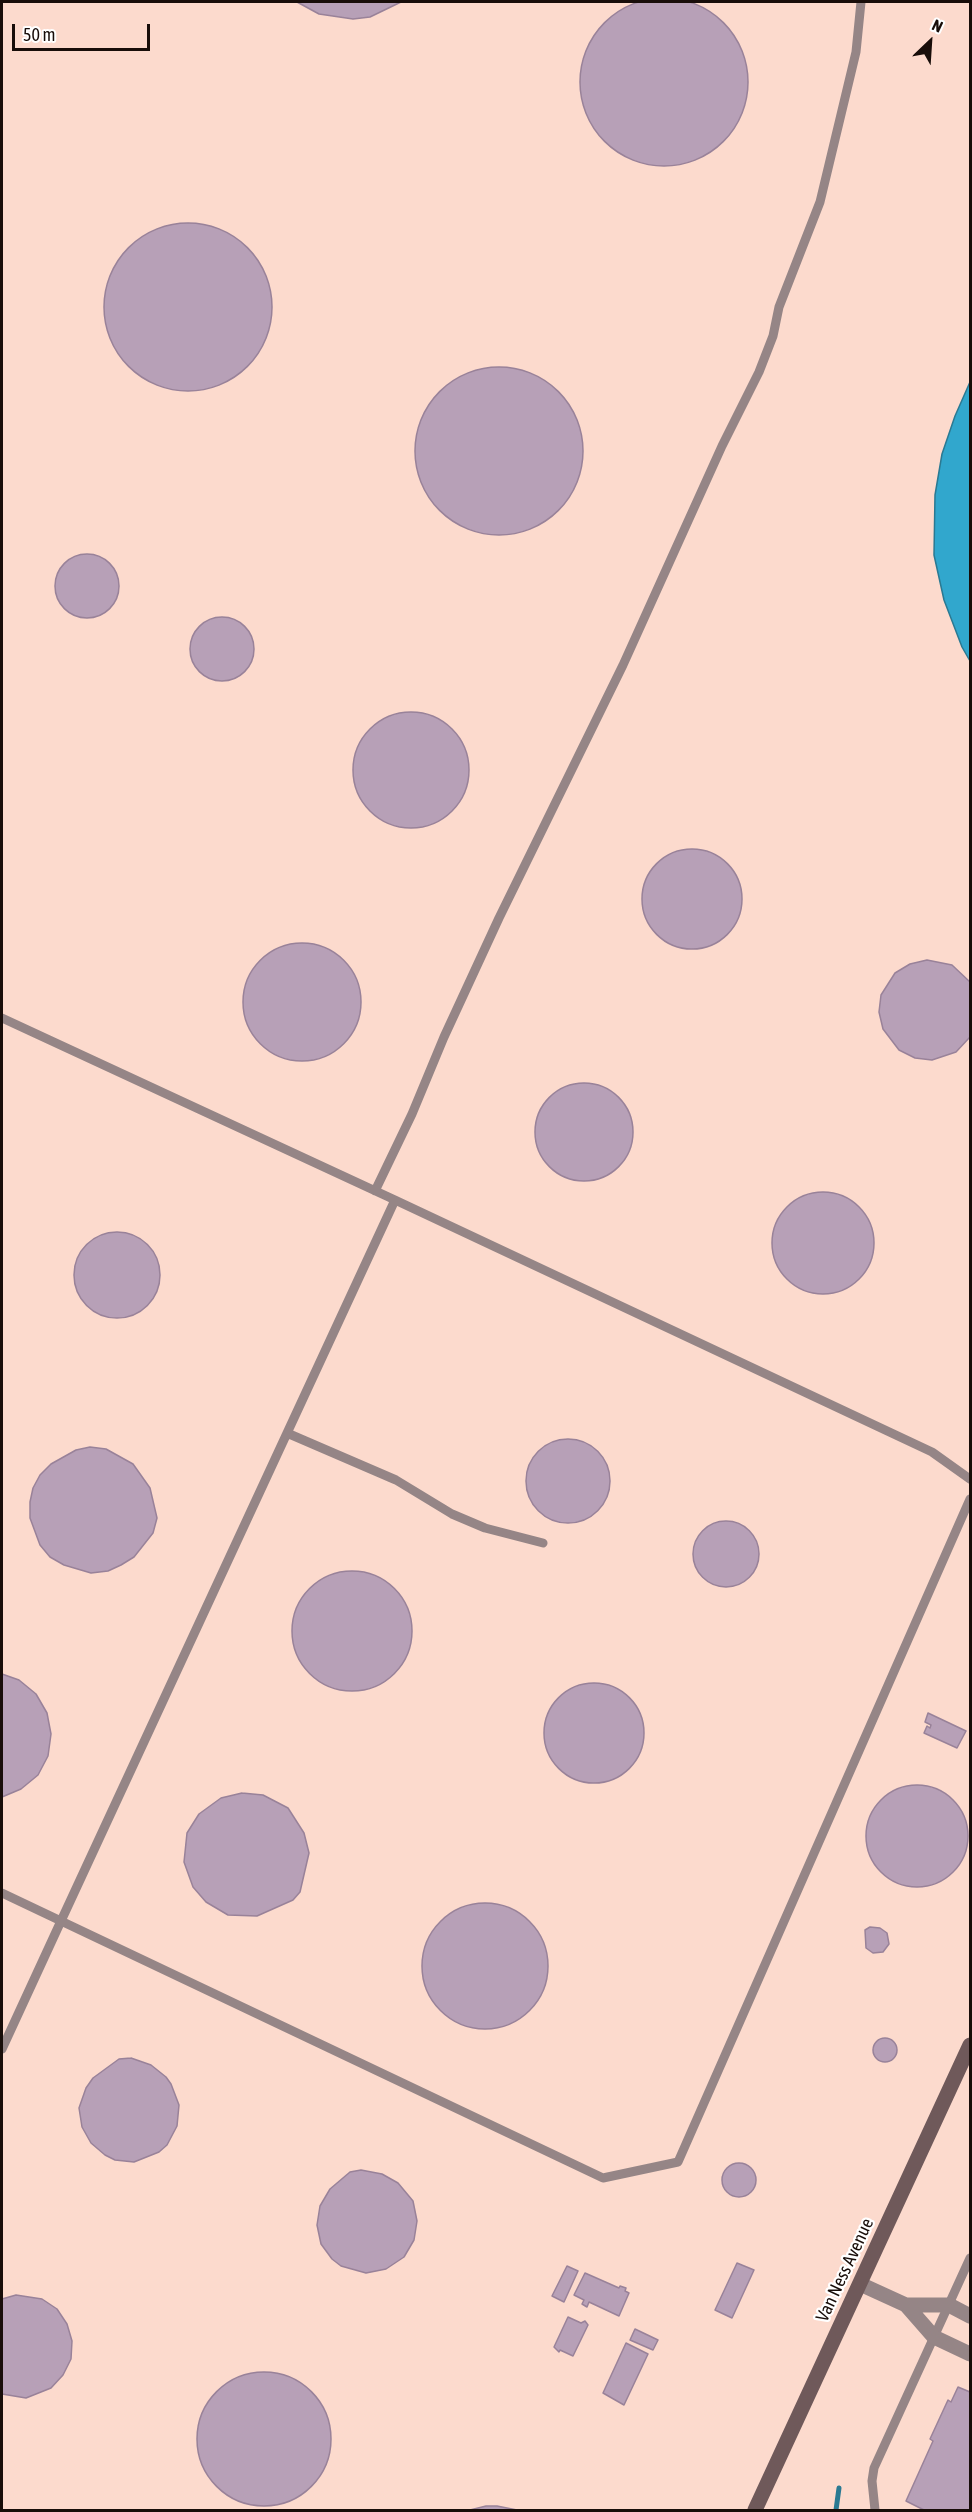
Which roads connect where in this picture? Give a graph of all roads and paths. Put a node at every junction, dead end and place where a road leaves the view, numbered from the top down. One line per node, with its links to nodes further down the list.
1 (861, 2): 3 (lane)
2 (2, 1018): 3 (lane)
3 (375, 1191): 4 (lane)
4 (395, 1200): 5 (lane); 6 (lane)
5 (287, 1433): 8 (lane); 10 (lane)
6 (970, 1479)
7 (970, 1499): 10 (lane)
8 (543, 1544)
9 (2, 1893): 10 (lane)
10 (61, 1921): 12 (lane)
11 (970, 2045): 14 (main road, Van Ness Avenue)
12 (2, 2049)
13 (970, 2258): 16 (lane)
14 (860, 2284): 15 (street); 20 (main road, Van Ness Avenue)
15 (906, 2305): 16 (street); 18 (street)
16 (949, 2306): 17 (street); 18 (lane)
17 (970, 2316)
18 (934, 2337): 19 (street); 21 (lane)
19 (970, 2354)
20 (755, 2511)
21 (875, 2511)

